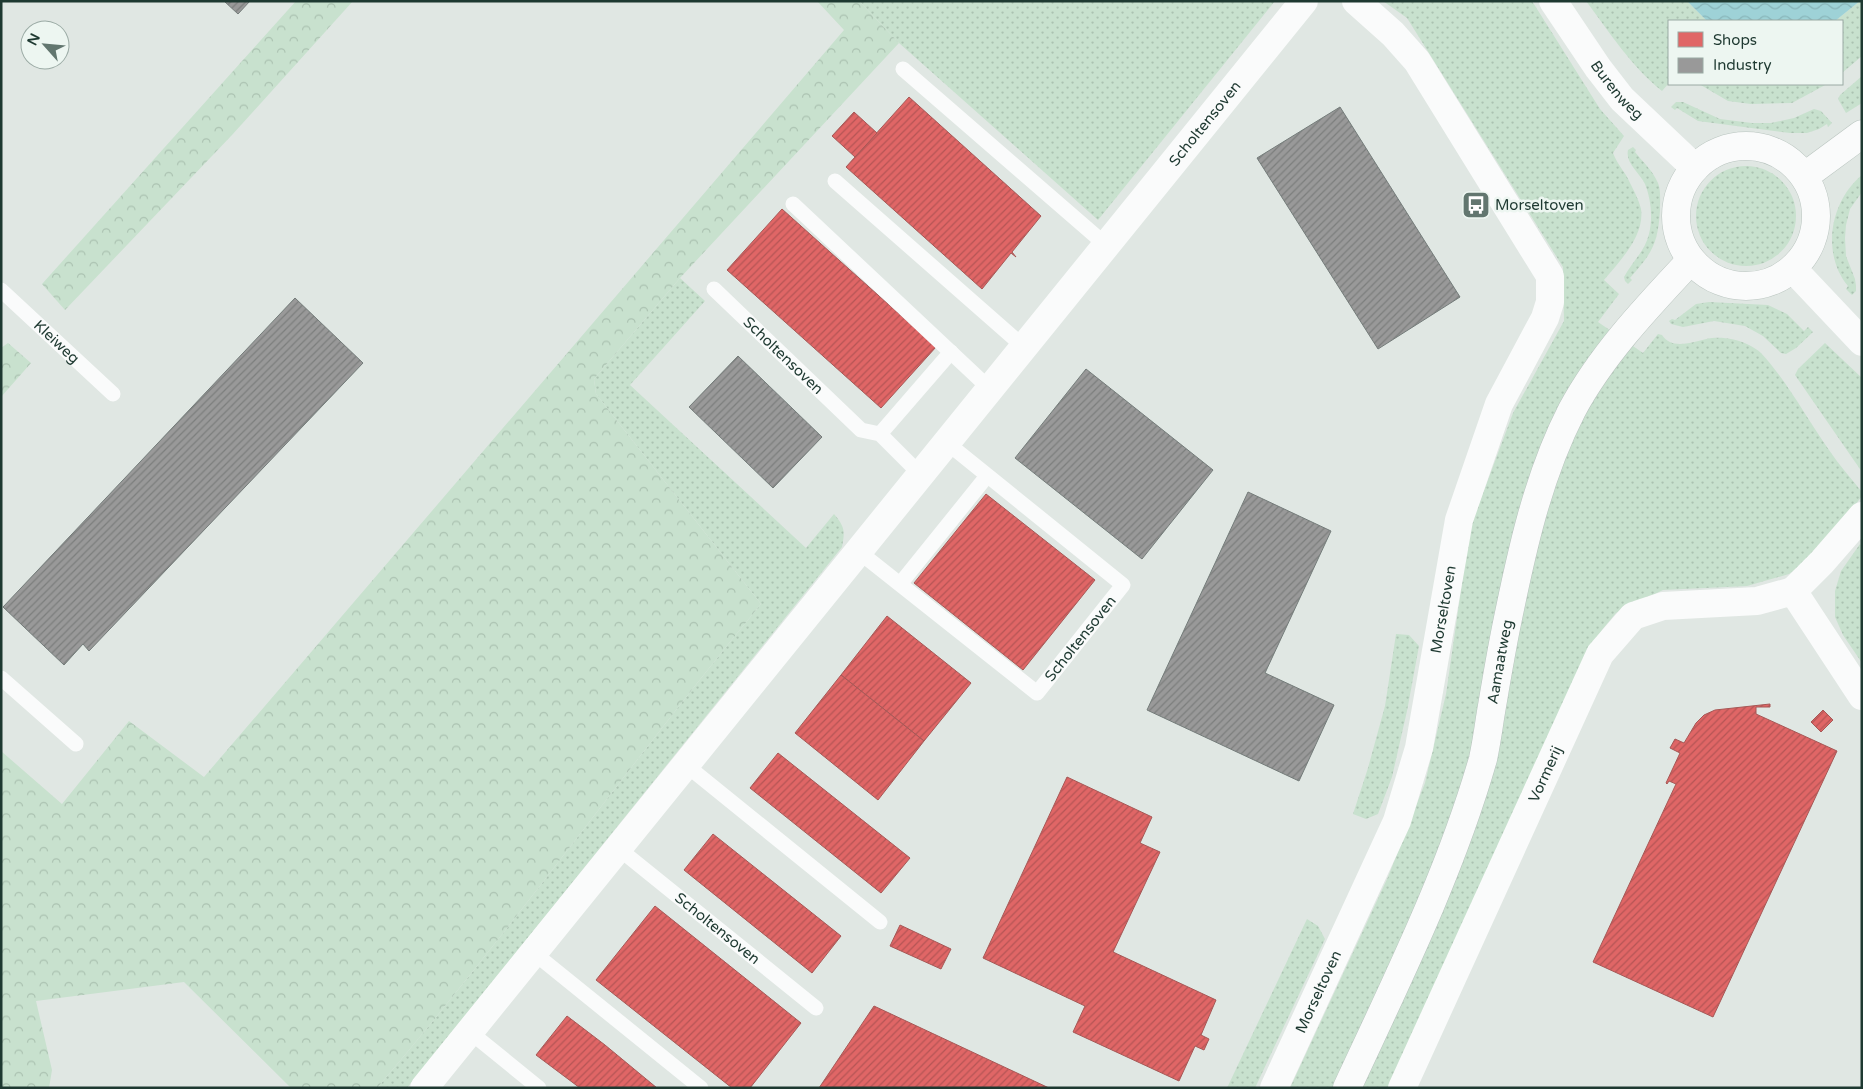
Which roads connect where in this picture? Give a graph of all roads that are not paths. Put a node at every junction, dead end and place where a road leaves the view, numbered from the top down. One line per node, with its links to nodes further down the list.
1 (1304, 1): 10 (street, Scholtensoven)
2 (1356, 1): 40 (street, Morseltoven)
3 (1553, 1): 6 (street, Burenweg)
4 (903, 69): 10 (lane)
5 (1862, 134): 7 (street)
6 (1694, 168): 7 (street); 11 (street)
7 (1804, 176): 12 (street)
8 (835, 180): 16 (lane)
9 (793, 204): 17 (lane)
10 (1106, 245): 16 (street, Scholtensoven)
11 (1691, 260): 12 (street); 41 (street, Aamaatweg)
12 (1793, 269): 15 (street)
13 (714, 289): 20 (lane, Scholtensoven)
14 (1, 290): 19 (lane, Kleiweg)
15 (1862, 342)
16 (1024, 347): 18 (street, Scholtensoven)
17 (951, 352): 18 (lane); 20 (lane)
18 (990, 389): 21 (street, Scholtensoven)
19 (113, 394)
20 (880, 434): 22 (lane, Scholtensoven)
21 (946, 442): 22 (street, Scholtensoven); 23 (lane, Scholtensoven)
22 (921, 475): 25 (street, Scholtensoven)
23 (987, 476): 26 (lane); 26 (lane, Scholtensoven)
24 (1862, 516): 27 (street, Vormerij)
25 (858, 551): 26 (lane, Scholtensoven); 31 (street, Scholtensoven)
26 (900, 584)
27 (1793, 591): 29 (street); 42 (street, Vormerij)
28 (1, 678): 30 (lane)
29 (1862, 696)
30 (76, 744)
31 (686, 765): 32 (street, Scholtensoven); 33 (lane)
32 (618, 848): 34 (street, Scholtensoven); 35 (lane, Scholtensoven)
33 (880, 922)
34 (534, 953): 36 (street, Scholtensoven); 39 (lane)
35 (816, 1008)
36 (470, 1032): 37 (street, Scholtensoven); 38 (lane)
37 (424, 1088)
38 (539, 1088)
39 (701, 1088)
40 (1274, 1088)
41 (1347, 1088)
42 (1402, 1088)

